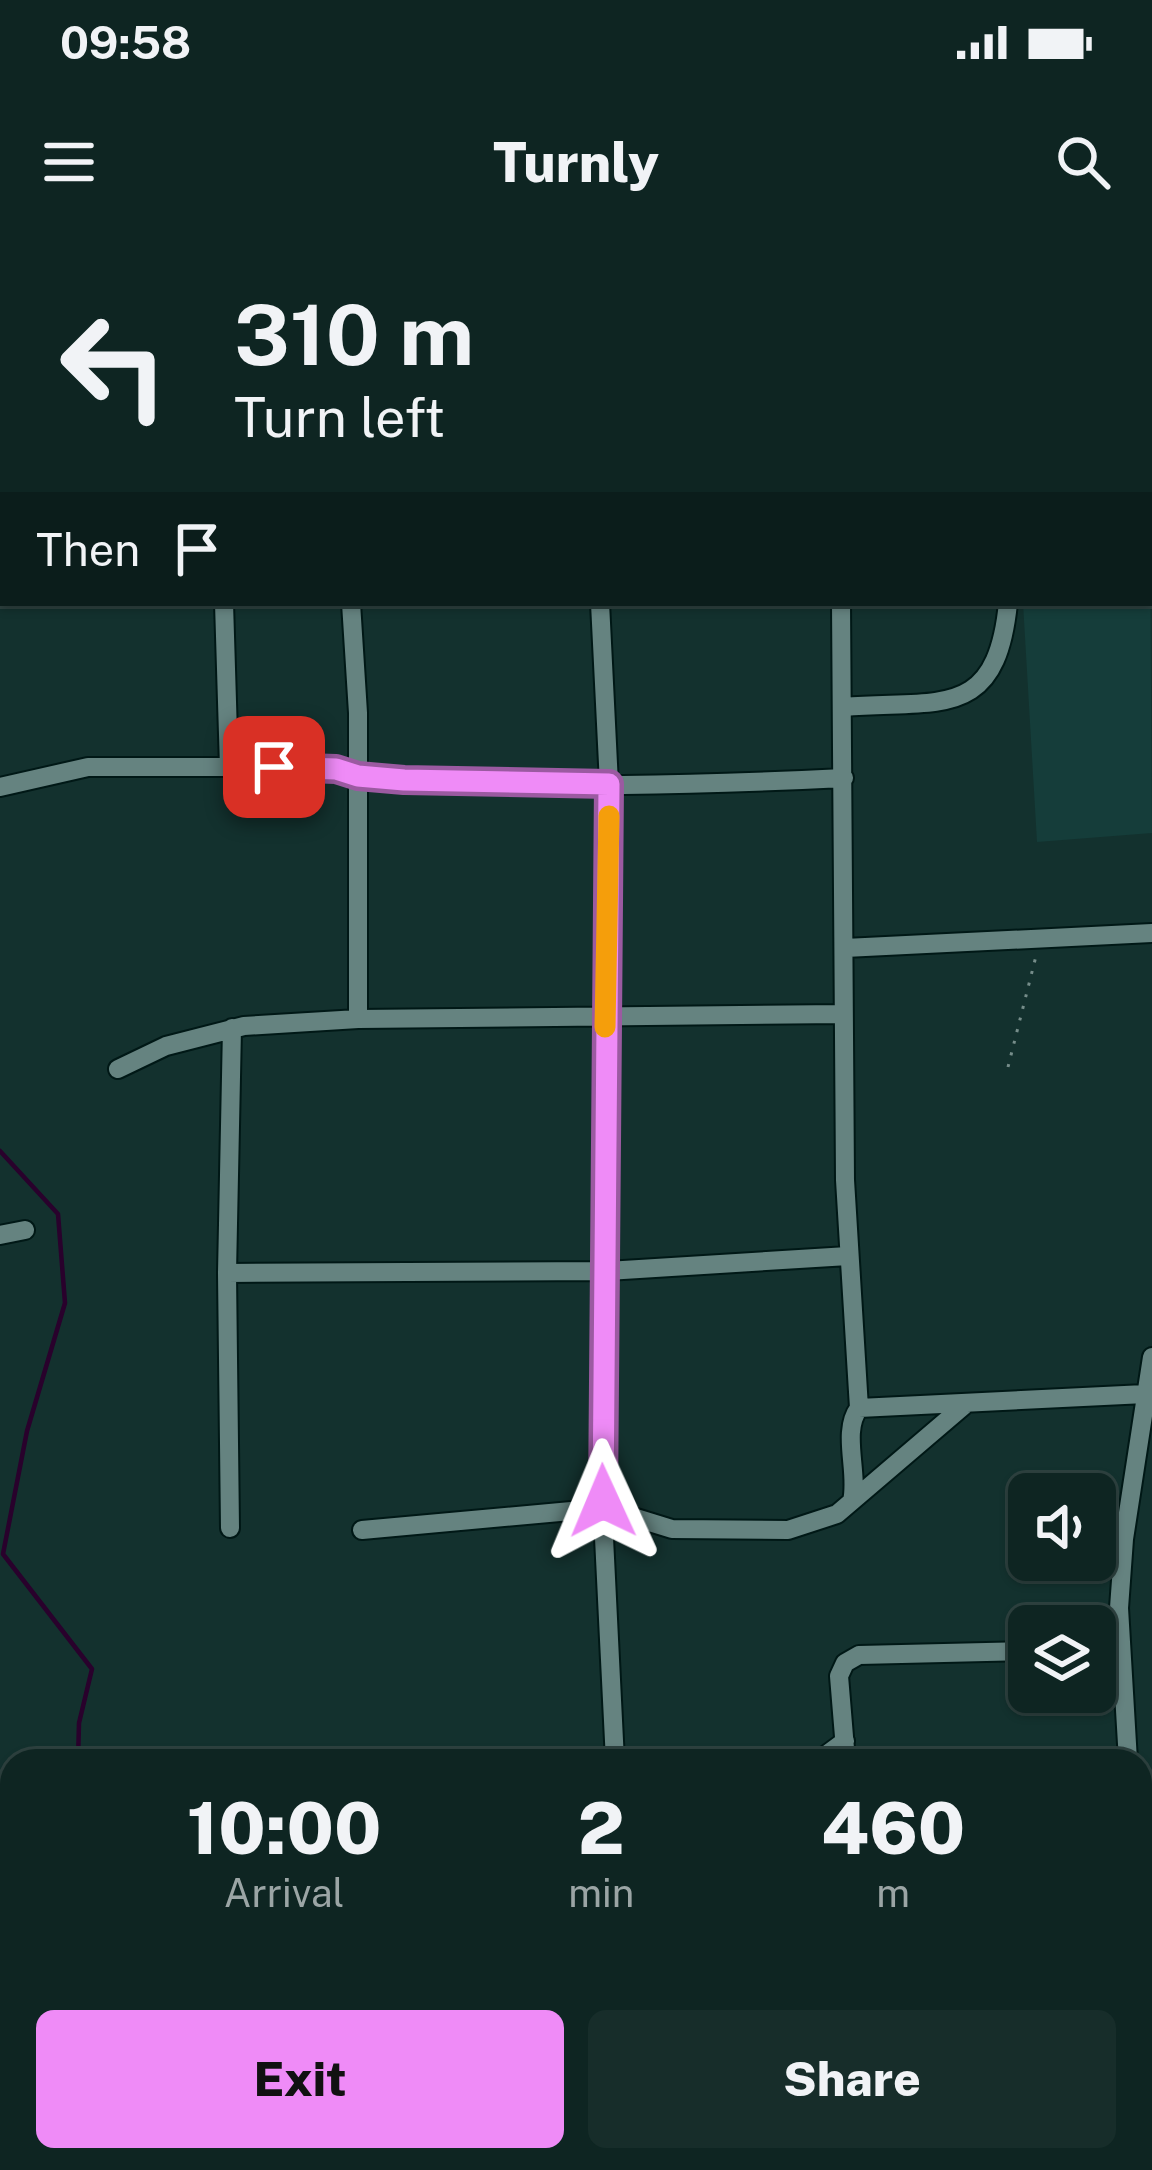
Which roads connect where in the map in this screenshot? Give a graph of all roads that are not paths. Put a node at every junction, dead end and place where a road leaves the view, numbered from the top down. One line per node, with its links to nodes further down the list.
1 (224, 606): 7 (street)
2 (351, 606): 8 (street)
3 (600, 606): 10 (street)
4 (842, 606): 6 (street)
5 (1007, 606): 6 (street)
6 (844, 707): 9 (street)
7 (229, 767): 8 (street); 11 (street)
8 (358, 776): 10 (street); 15 (street)
9 (844, 778): 10 (street); 13 (street)
10 (609, 784): 16 (street)
11 (0, 787)
12 (1152, 934): 13 (street)
13 (845, 948): 14 (street)
14 (843, 1014): 16 (street); 21 (street)
15 (358, 1019): 16 (street); 17 (street)
16 (605, 1019): 22 (street)
17 (232, 1028): 18 (street); 23 (street)
18 (118, 1069)
19 (25, 1230): 20 (street)
20 (0, 1235)
21 (848, 1256): 22 (street); 27 (street)
22 (607, 1271): 23 (street); 29 (street)
23 (226, 1274): 30 (street)
24 (1152, 1357): 25 (street)
25 (1147, 1399): 26 (street); 33 (street)
26 (967, 1403): 27 (street); 28 (street)
27 (859, 1408): 28 (street)
28 (852, 1501): 29 (street)
29 (604, 1508): 31 (street); 35 (street)
30 (230, 1528)
31 (362, 1531)
32 (1116, 1645): 33 (street)
33 (1119, 1645): 37 (street)
34 (1008, 1651): 36 (street)
35 (614, 1749)
36 (845, 1749)
37 (1127, 1749)

